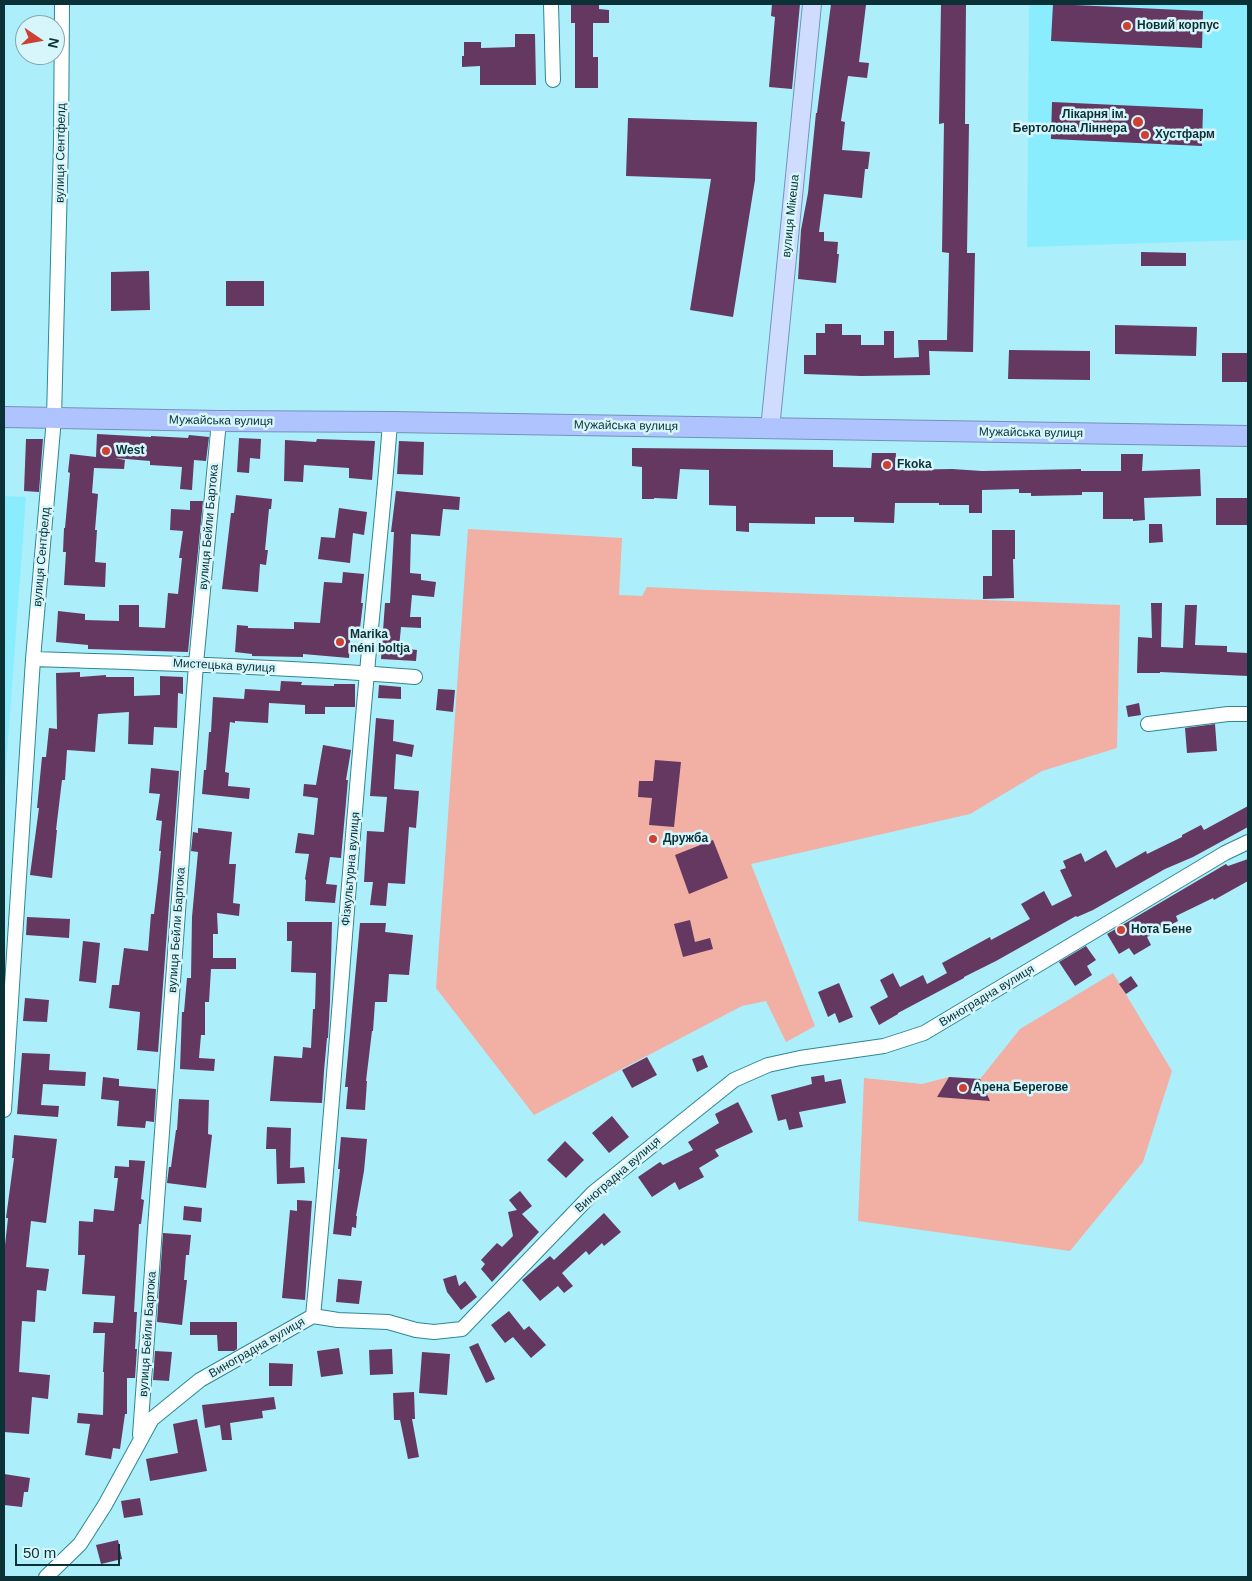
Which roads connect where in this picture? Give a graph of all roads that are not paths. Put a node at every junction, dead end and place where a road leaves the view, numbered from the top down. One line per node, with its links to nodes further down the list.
1 (62, 4): 6 (street, вулиця Сентфелд)
2 (551, 4): 4 (street)
3 (812, 4): 9 (main road, вулиця Мікеша)
4 (553, 80)
5 (4, 417): 6 (highway, Мужайська вулиця)
6 (54, 418): 7 (highway, Мужайська вулиця); 11 (street, вулиця Сентфелд)
7 (219, 421): 8 (highway, Мужайська вулиця); 12 (street, вулиця Бейли Бартока)
8 (390, 422): 9 (highway, Мужайська вулиця); 13 (street, Фізкультурна вулиця)
9 (770, 428): 10 (highway, Мужайська вулиця)
10 (1248, 436)
11 (33, 659): 12 (street, Мистецька вулиця); 18 (street, вулиця Сентфелд)
12 (196, 664): 13 (street, Мистецька вулиця); 20 (street, вулиця Бейли Бартока)
13 (367, 673): 14 (street, Мистецька вулиця); 19 (street, Фізкультурна вулиця)
14 (415, 677)
15 (1248, 714): 16 (street)
16 (1148, 724)
17 (1248, 842): 19 (street, Виноградна вулиця)
18 (4, 1110)
19 (314, 1316): 20 (street, Виноградна вулиця)
20 (140, 1440): 21 (street, Виноградна вулиця)
21 (46, 1577)

